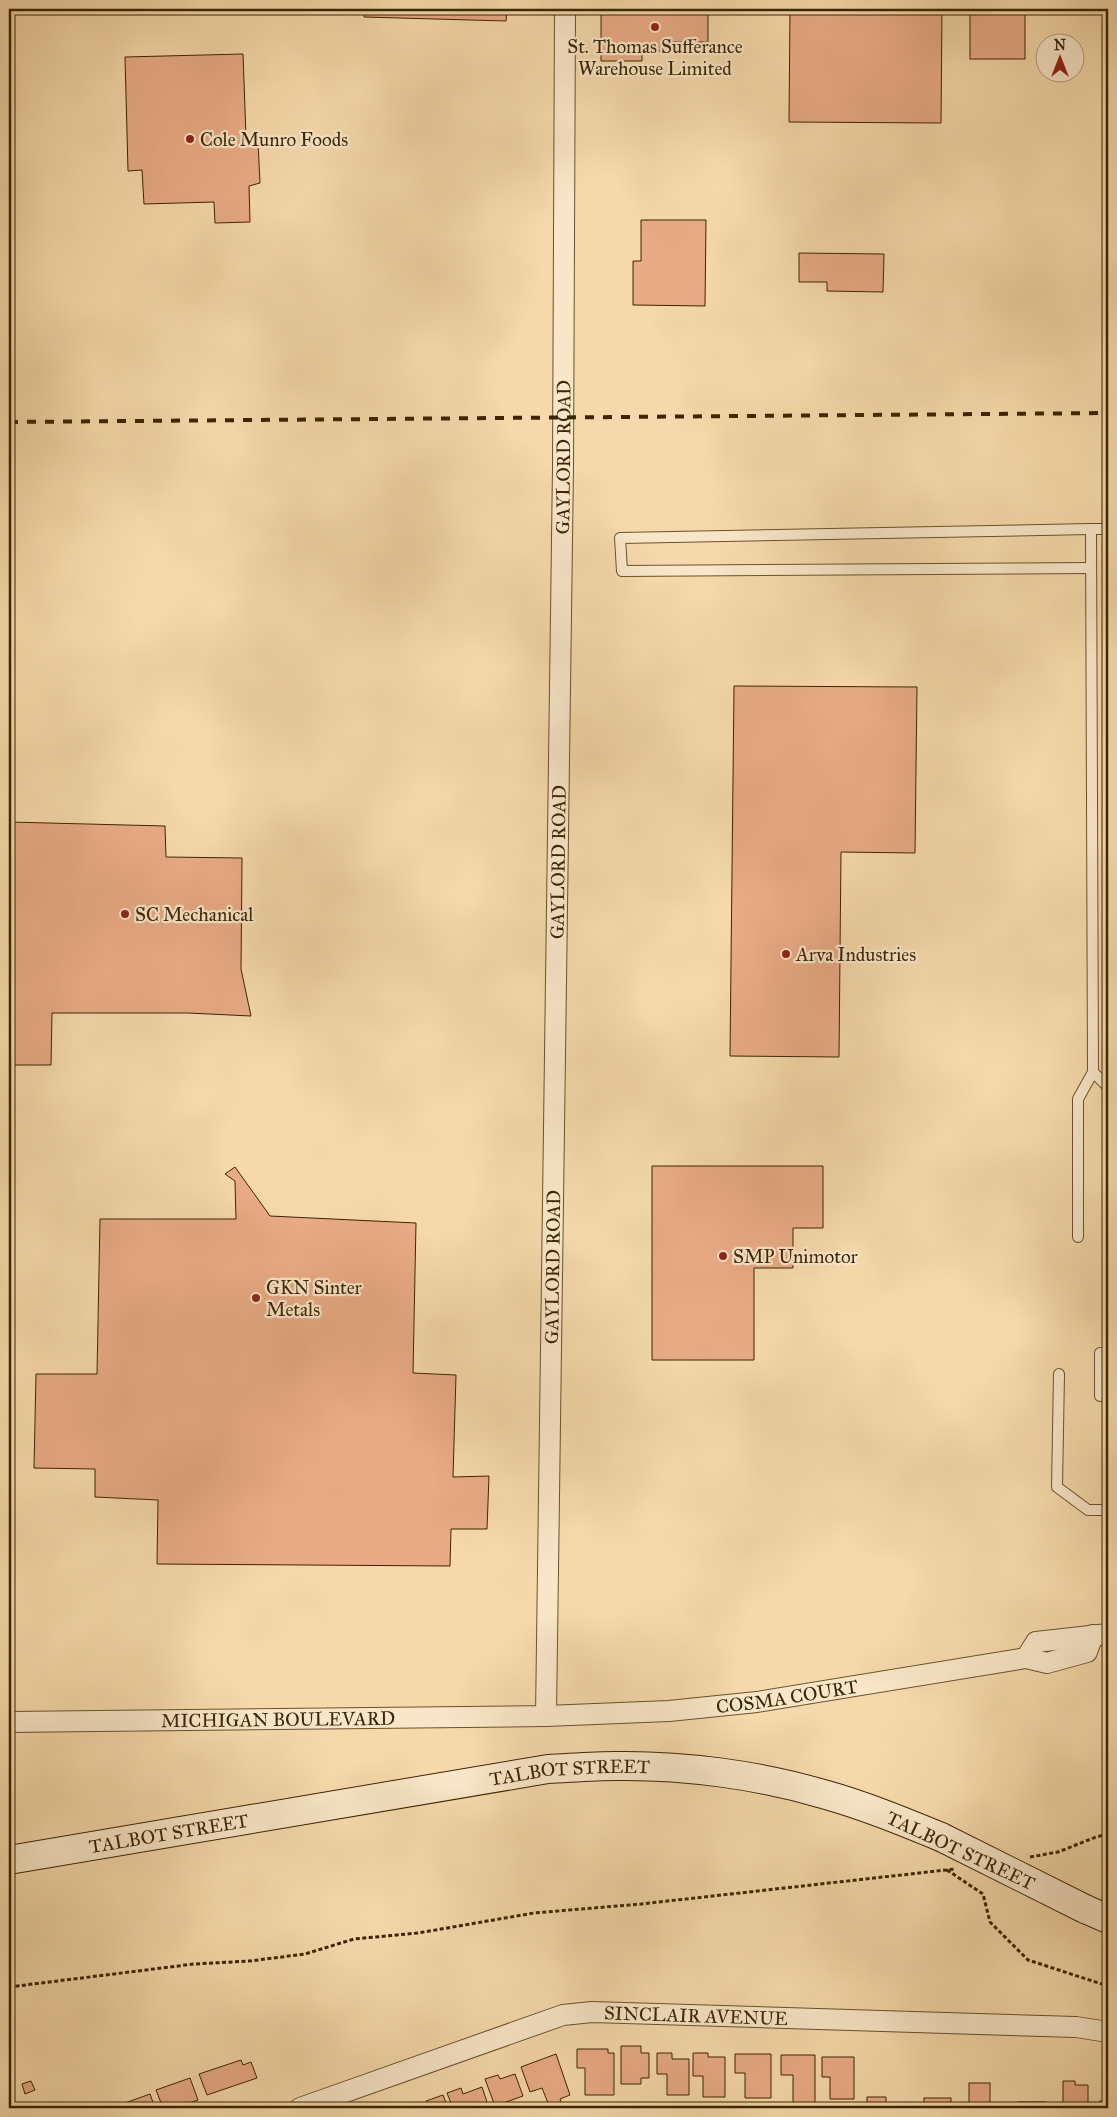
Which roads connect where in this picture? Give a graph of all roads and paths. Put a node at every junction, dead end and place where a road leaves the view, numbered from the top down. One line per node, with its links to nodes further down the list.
1 (565, 9): 13 (street, GAYLORD ROAD)
2 (1091, 529): 3 (lane); 4 (lane); 4 (lane)
3 (1108, 529)
4 (1091, 568): 5 (lane)
5 (1092, 1072): 6 (lane); 7 (lane)
6 (1108, 1087)
7 (1078, 1237)
8 (1108, 1353): 10 (lane)
9 (1059, 1374): 11 (lane)
10 (1100, 1396)
11 (1108, 1510)
12 (1101, 1634): 13 (street, COSMA COURT)
13 (546, 1716): 14 (street, MICHIGAN BOULEVARD)
14 (9, 1722)
15 (1108, 1834): 16 (path)
16 (1021, 1858)
17 (9, 1860): 20 (main road, TALBOT STREET, bridge)
18 (956, 1868): 19 (path)
19 (946, 1870): 21 (path); 22 (path)
20 (1096, 1914)
21 (1108, 1986)
22 (9, 1987)
23 (1108, 2032): 24 (street, SINCLAIR AVENUE)
24 (300, 2108)

